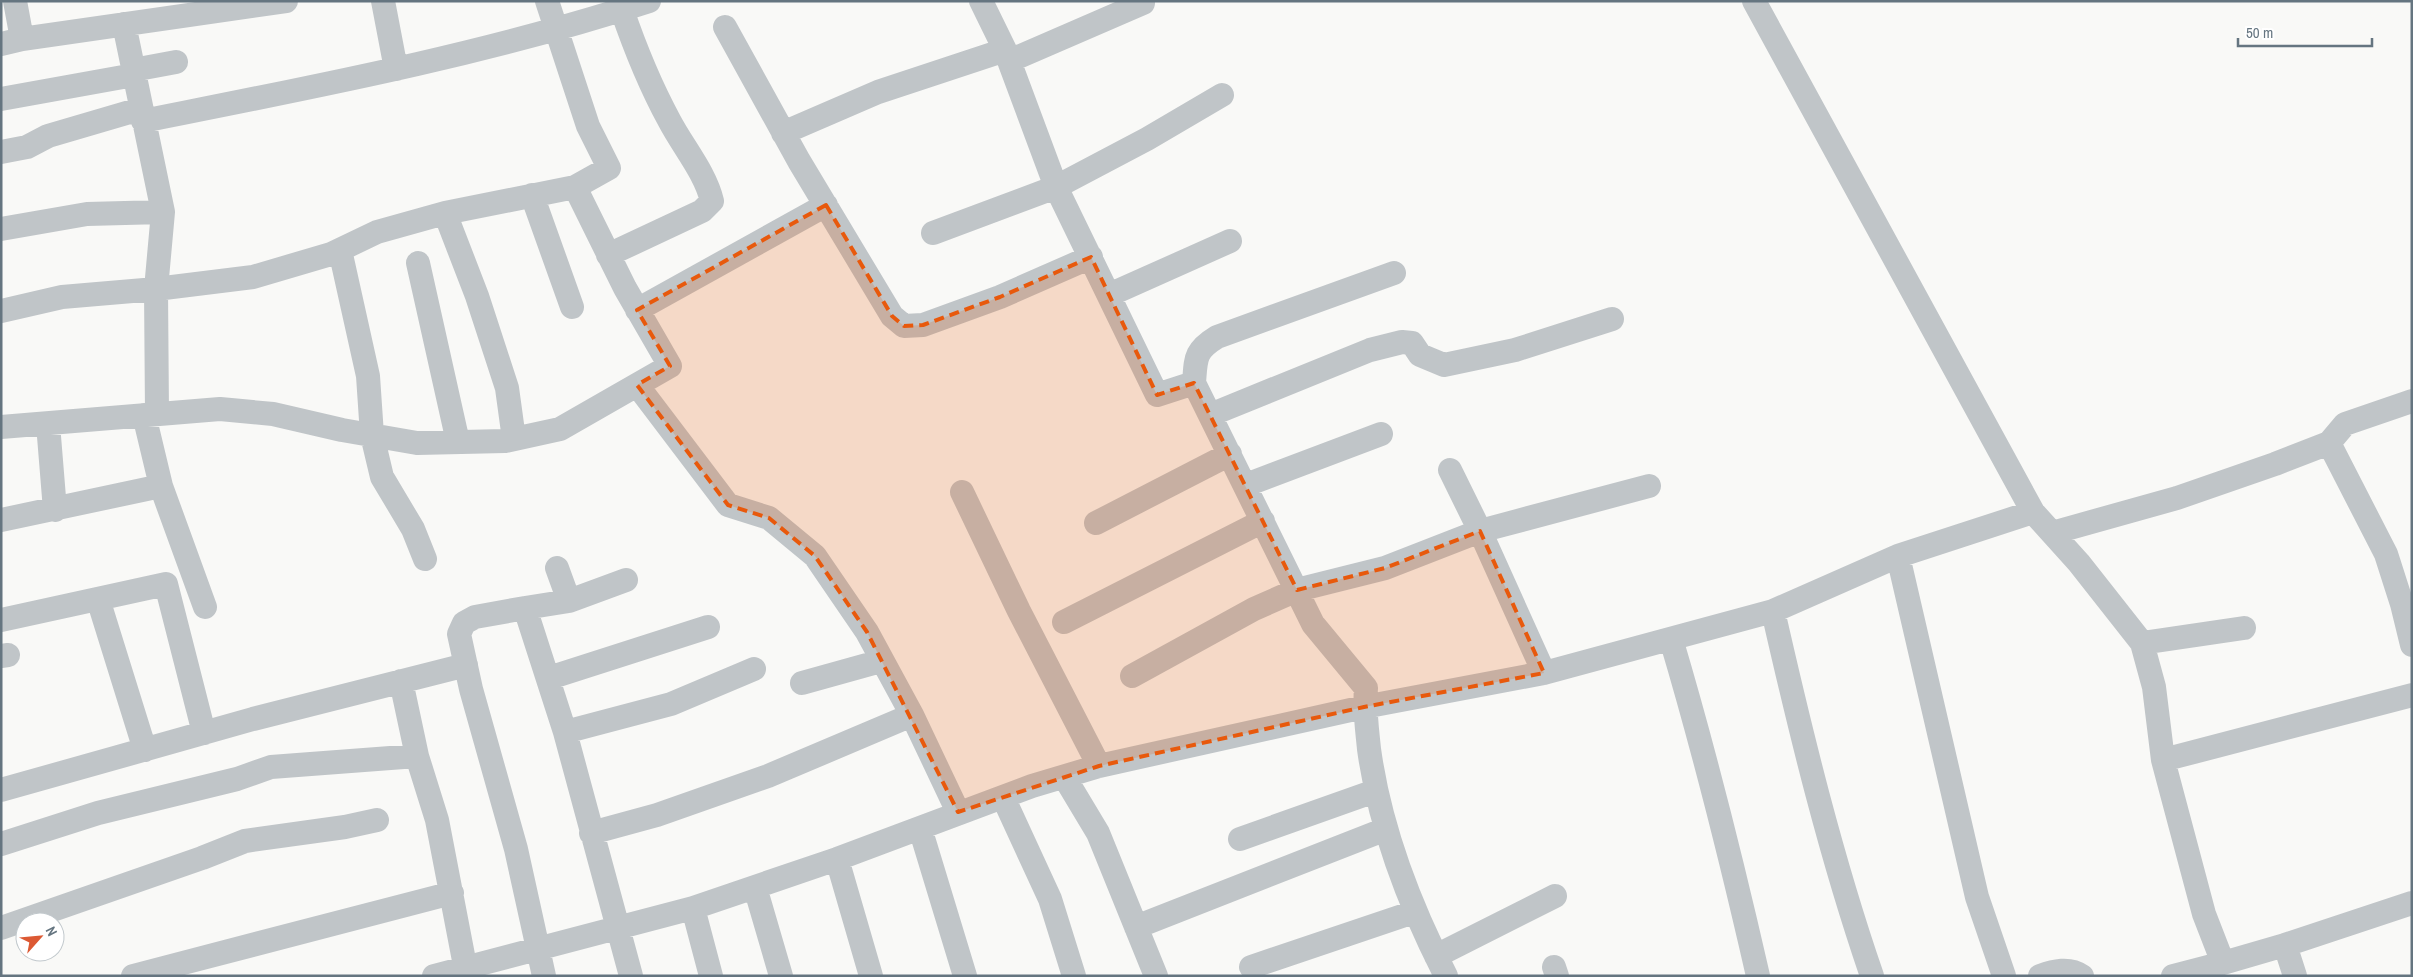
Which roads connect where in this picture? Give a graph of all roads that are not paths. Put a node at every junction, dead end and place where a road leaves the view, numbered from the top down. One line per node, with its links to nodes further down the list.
1 (15, 1): 14 (street)
2 (286, 1): 9 (street)
3 (383, 1): 17 (street)
4 (547, 1): 13 (street)
5 (649, 1): 10 (street)
6 (981, 1): 15 (street)
7 (1754, 1): 63 (street)
8 (1143, 3): 15 (street)
9 (160, 10): 11 (street)
10 (622, 10): 13 (street); 34 (street)
11 (124, 24): 14 (street); 18 (street)
12 (725, 27): 22 (street)
13 (557, 31): 17 (street); 25 (street)
14 (12, 42)
15 (1007, 56): 22 (street); 24 (street)
16 (176, 62): 18 (street)
17 (396, 69): 21 (street)
18 (133, 73): 20 (street); 21 (street)
19 (1222, 95): 24 (street)
20 (1, 99)
21 (142, 115): 23 (street); 28 (street)
22 (783, 132): 27 (street)
23 (1, 152)
24 (1056, 186): 31 (street); 35 (street)
25 (575, 187): 26 (street); 34 (street)
26 (532, 195): 29 (street); 40 (street)
27 (826, 205): 35 (street); 42 (street)
28 (163, 212): 30 (street); 38 (street)
29 (445, 213): 33 (street); 53 (street)
30 (1, 229)
31 (933, 233)
32 (1230, 241): 39 (street)
33 (340, 250): 38 (street); 52 (street)
34 (608, 255): 42 (street)
35 (1091, 257): 39 (street)
36 (418, 263): 54 (street)
37 (1394, 273): 44 (street)
38 (156, 289): 41 (street); 47 (street)
39 (1109, 295): 44 (street)
40 (572, 307)
41 (1, 310)
42 (637, 310): 45 (street)
43 (1612, 319): 48 (street)
44 (1194, 383): 48 (street)
45 (637, 385): 53 (street); 86 (street)
46 (2412, 401): 55 (street)
47 (150, 414): 49 (street); 52 (street); 59 (street)
48 (1210, 416): 56 (street)
49 (48, 424): 50 (street); 62 (street)
50 (1, 427)
51 (1381, 434): 58 (street)
52 (372, 435): 54 (street); 70 (street)
53 (514, 439): 54 (street)
54 (458, 442)
55 (2329, 443): 68 (street); 85 (street)
56 (1230, 454): 58 (street); 66 (street)
57 (1450, 470): 67 (street)
58 (1246, 485): 65 (street)
59 (161, 486): 62 (street); 74 (street)
60 (1649, 486): 67 (street)
61 (962, 492): 102 (street)
62 (55, 510): 64 (street)
63 (2033, 512): 68 (street); 69 (street)
64 (1, 520)
65 (1264, 521): 73 (street); 80 (street)
66 (1096, 523)
67 (1480, 531): 73 (street); 89 (street)
68 (2052, 533): 84 (street)
69 (1898, 556): 78 (street); 142 (street)
70 (425, 559)
71 (556, 568): 76 (street)
72 (626, 580): 76 (street)
73 (1297, 590): 90 (street); 95 (street)
74 (168, 593): 75 (street); 98 (street)
75 (98, 599): 79 (street); 99 (street)
76 (569, 601): 77 (street)
77 (525, 608): 87 (street); 91 (street)
78 (1772, 612): 83 (street); 141 (street)
79 (1, 620)
80 (1064, 622)
81 (708, 627): 91 (street)
82 (2244, 628): 84 (street)
83 (1670, 639): 89 (street); 140 (street)
84 (2142, 644): 101 (street)
85 (2412, 645)
86 (881, 660): 93 (street); 96 (street)
87 (466, 665): 92 (street); 125 (street)
88 (754, 669): 97 (street)
89 (1544, 674): 95 (street)
90 (1132, 676)
91 (548, 678): 97 (street)
92 (401, 681): 98 (street); 100 (street)
93 (802, 683)
94 (2412, 695): 101 (street)
95 (1364, 707): 102 (street); 105 (street)
96 (912, 715): 107 (street); 111 (street)
97 (565, 732): 111 (street)
98 (204, 733): 99 (street)
99 (145, 750): 104 (street)
100 (417, 756): 113 (street); 116 (street)
101 (2163, 760): 126 (street)
102 (1099, 766): 103 (street)
103 (1065, 778): 106 (street); 121 (street)
104 (1, 790)
105 (1375, 791): 110 (street); 112 (street)
106 (1003, 797): 107 (street); 138 (street)
107 (958, 812): 109 (street)
108 (377, 820): 122 (street)
109 (920, 828): 114 (street); 137 (street)
110 (1386, 829): 120 (street); 121 (street)
111 (591, 833): 123 (street)
112 (1240, 838)
113 (1, 844)
114 (837, 859): 115 (street); 136 (street)
115 (755, 887): 119 (street); 135 (street)
116 (452, 893): 129 (street); 130 (street)
117 (1555, 896): 128 (street)
118 (2412, 902): 124 (street)
119 (693, 908): 123 (street); 134 (street)
120 (1414, 912): 127 (street); 128 (street)
121 (1136, 927): 139 (street)
122 (1, 928)
123 (617, 928): 125 (street); 133 (street)
124 (2285, 945): 126 (street); 146 (street)
125 (536, 949): 129 (street); 132 (street)
126 (2224, 962): 145 (street)
127 (1251, 967)
128 (1439, 970)
129 (466, 971): 131 (street)
130 (133, 976)
131 (434, 976)
132 (544, 976)
133 (631, 976)
134 (712, 976)
135 (781, 976)
136 (871, 976)
137 (965, 976)
138 (1074, 976)
139 (1156, 976)
140 (1758, 976)
141 (1872, 976)
142 (2004, 976)
143 (2040, 976): 144 (street)
144 (2082, 976)
145 (2173, 976)
146 (2294, 976)

